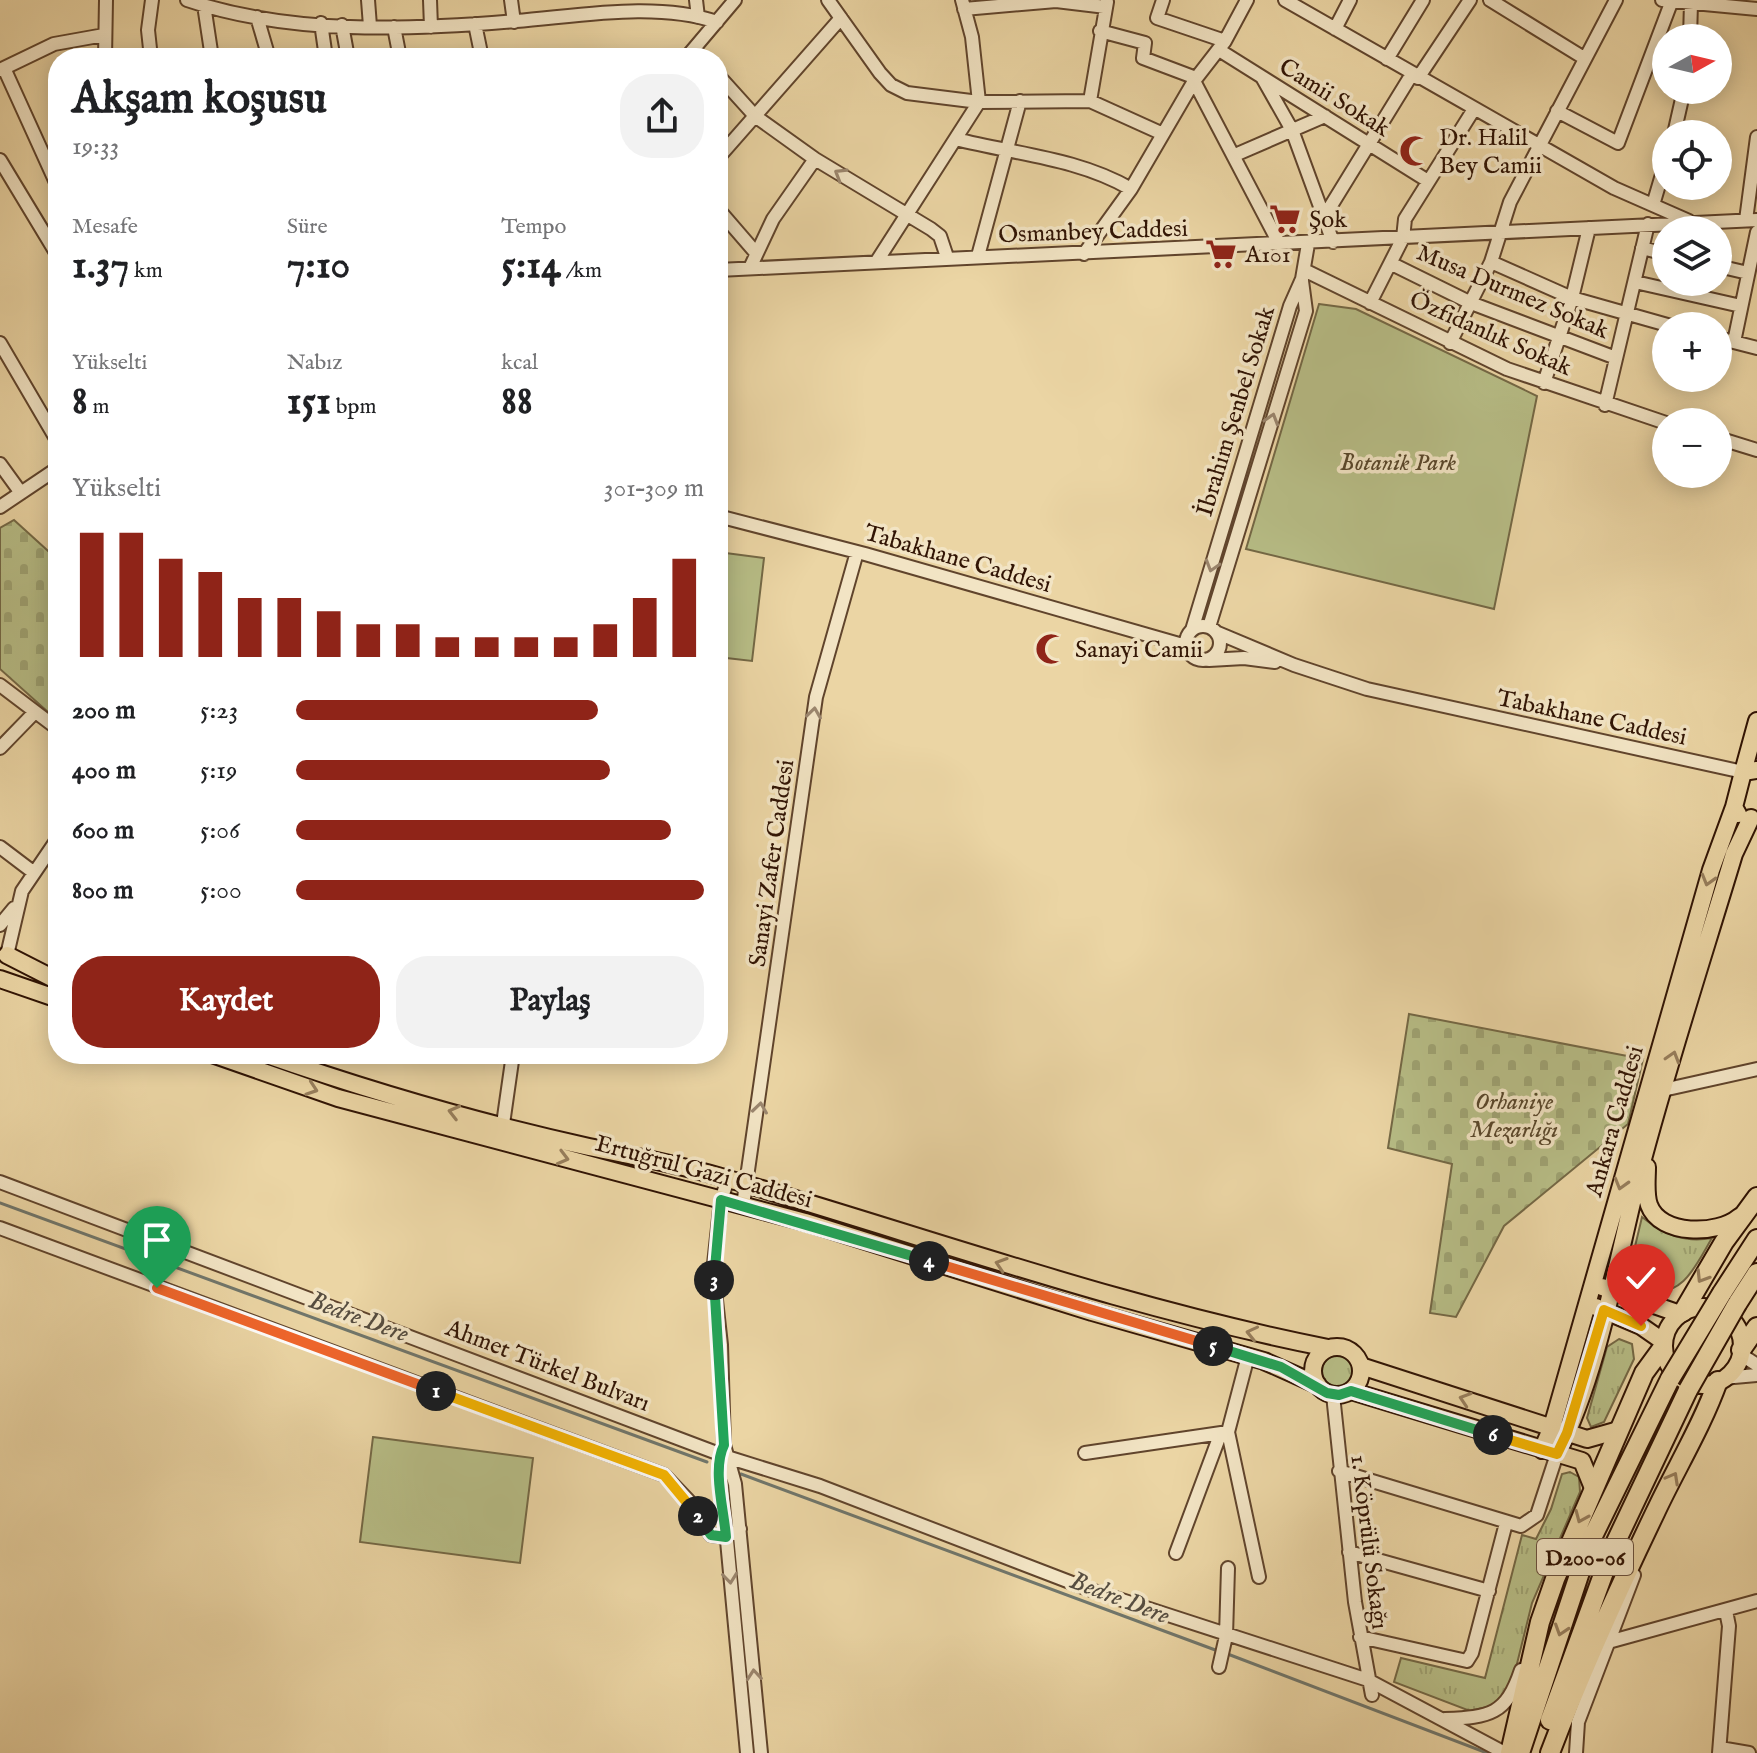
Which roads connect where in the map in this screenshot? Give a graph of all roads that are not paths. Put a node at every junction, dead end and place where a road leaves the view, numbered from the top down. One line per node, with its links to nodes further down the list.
1 (106, 0): 41 (street)
2 (152, 0): 44 (street)
3 (187, 0): 24 (street)
4 (368, 0): 36 (street)
5 (430, 0): 38 (street)
6 (511, 0): 30 (street)
7 (580, 0): 26 (street)
8 (696, 0): 28 (street)
9 (735, 0): 31 (street)
10 (828, 0): 29 (street)
11 (1163, 0): 42 (street, Camii Sokak)
12 (1247, 0): 42 (street)
13 (1285, 0): 39 (street)
14 (1350, 0): 39 (street)
15 (1423, 0): 53 (street)
16 (1470, 0): 55 (street)
17 (1490, 0): 52 (street)
18 (1616, 0): 52 (street)
19 (1666, 1): 20 (street); 63 (street)
20 (1691, 3): 21 (street); 34 (street)
21 (1738, 3): 25 (street)
22 (963, 4): 23 (street); 61 (street)
23 (1107, 4): 40 (street)
24 (204, 5): 27 (street); 45 (street)
25 (1757, 9)
26 (581, 16): 28 (street); 30 (street)
27 (257, 17): 32 (street); 46 (street)
28 (698, 17): 31 (street)
29 (841, 18): 61 (street); 64 (street)
30 (514, 22): 33 (street)
31 (717, 22): 51 (street)
32 (321, 23): 35 (street); 47 (street)
33 (475, 24): 38 (street); 50 (street)
34 (1690, 24)
35 (342, 25): 36 (street); 48 (street)
36 (370, 26): 37 (street)
37 (394, 27): 38 (street); 49 (street)
38 (431, 27)
39 (1335, 29): 53 (street)
40 (1100, 31): 57 (street); 60 (street)
41 (104, 35): 43 (street); 54 (street)
42 (1222, 46): 56 (street, Camii Sokak); 57 (street)
43 (105, 48)
44 (150, 48)
45 (210, 48)
46 (266, 48)
47 (325, 48)
48 (346, 48)
49 (398, 48)
50 (480, 48)
51 (700, 48)
52 (1584, 58): 63 (street)
53 (1387, 59): 55 (street)
54 (2, 69): 77 (street)
55 (1415, 76): 62 (street); 70 (street)
56 (1262, 77): 65 (street, Camii Sokak); 66 (street)
57 (1195, 79): 67 (street); 74 (street)
58 (728, 86): 64 (street)
59 (1020, 101): 60 (street); 61 (street); 73 (street)
60 (1090, 101): 67 (street)
61 (979, 102): 69 (street)
62 (1474, 109): 72 (street); 78 (street)
63 (1557, 111): 72 (street)
64 (755, 116): 71 (street); 75 (street)
65 (1325, 116): 66 (street); 70 (street, Camii Sokak)
66 (1292, 130): 74 (street); 84 (street)
67 (1163, 134): 79 (street)
68 (1757, 137): 85 (street)
69 (956, 139): 73 (street); 82 (street)
70 (1370, 144): 78 (street, Camii Sokak); 84 (street)
71 (728, 147)
72 (1539, 147): 81 (street); 91 (street)
73 (1006, 152): 79 (street); 101 (street)
74 (1235, 155): 96 (street)
75 (815, 159): 82 (street, one-way to 75); 99 (street)
76 (0, 160): 93 (street)
77 (48, 166)
78 (1428, 181): 92 (street)
79 (1131, 189): 100 (street)
80 (1654, 200): 81 (street)
81 (1653, 205): 83 (street)
82 (907, 215): 102 (street); 103 (street)
83 (1678, 216)
84 (1324, 217): 94 (street)
85 (1751, 220)
86 (728, 221): 99 (street)
87 (1648, 224): 88 (street, Osmanbey Caddesi); 89 (street, Osmanbey Caddesi); 97 (street)
88 (1652, 224)
89 (1589, 228): 91 (street, Osmanbey Caddesi); 112 (street)
90 (1757, 232): 109 (street)
91 (1496, 235): 92 (street, Osmanbey Caddesi); 104 (street)
92 (1403, 238): 94 (street, Osmanbey Caddesi); 105 (street)
93 (48, 239)
94 (1333, 242): 95 (street, Osmanbey Caddesi)
95 (1308, 244): 96 (street, Osmanbey Caddesi); 110 (street)
96 (1280, 245): 100 (street, Osmanbey Caddesi)
97 (1642, 248): 98 (street); 111 (street)
98 (1652, 250)
99 (756, 253): 106 (street)
100 (1084, 254): 101 (street, Osmanbey Caddesi)
101 (978, 256): 102 (street, Osmanbey Caddesi)
102 (947, 257): 103 (street, Osmanbey Caddesi)
103 (877, 261): 106 (street, Osmanbey Caddesi)
104 (1491, 262): 112 (street); 114 (street)
105 (1392, 264): 113 (street); 114 (street, Musa Durmez Sokak)
106 (750, 268): 107 (street, Osmanbey Caddesi)
107 (728, 269)
108 (1732, 269): 109 (street)
109 (1748, 273): 115 (street)
110 (1303, 274): 113 (street, Özfidanlık Sokak); 129 (street, İbrahim Şenbel Sokak); 130 (street, İbrahim Şenbel Sokak, one-way to 110)
111 (1635, 282): 115 (street); 116 (street)
112 (1572, 298): 116 (street); 118 (street)
113 (1370, 303): 121 (street, Özfidanlık Sokak)
114 (1471, 303): 118 (street, Musa Durmez Sokak); 121 (street)
115 (1741, 306): 119 (street)
116 (1627, 315): 117 (street); 123 (street)
117 (1652, 321)
118 (1560, 339): 123 (street, Musa Durmez Sokak); 124 (street)
119 (1734, 342): 122 (street)
120 (0, 343): 127 (street)
121 (1450, 343): 124 (street, Özfidanlık Sokak)
122 (1757, 348)
123 (1616, 358): 125 (street)
124 (1544, 383): 125 (street, Özfidanlık Sokak)
125 (1605, 405): 126 (street, Özfidanlık Sokak)
126 (1652, 419)
127 (48, 425)
128 (1732, 442): 131 (street)
129 (1249, 443): 130 (street); 138 (street, İbrahim Şenbel Sokak, one-way to 138)
130 (1263, 447): 139 (street, İbrahim Şenbel Sokak)
131 (1757, 450)
132 (0, 464): 134 (street)
133 (48, 475): 134 (street)
134 (21, 493): 135 (street)
135 (0, 507)
136 (728, 519): 137 (street, Tabakhane Caddesi)
137 (857, 552): 140 (street, Tabakhane Caddesi); 169 (street, Sanayi Zafer Caddesi, one-way to 137)
138 (1192, 630): 139 (street); 140 (street)
139 (1213, 630): 141 (street); 142 (street)
140 (1186, 646): 141 (street)
141 (1206, 660): 142 (street)
142 (1294, 665): 148 (street, Tabakhane Caddesi)
143 (0, 685): 144 (street)
144 (35, 712): 145 (street); 147 (street)
145 (48, 722)
146 (1757, 727): 148 (main road, Ankara Caddesi)
147 (0, 748)
148 (1750, 771): 149 (main road, Ankara Caddesi)
149 (1734, 807): 150 (main road); 176 (main road, Ankara Caddesi, one-way to 176)
150 (1754, 816): 164 (main road, Ankara Caddesi, one-way to 150)
151 (0, 847): 153 (street)
152 (48, 852): 153 (street)
153 (33, 872): 154 (street)
154 (16, 905): 155 (street); 156 (street)
155 (0, 925)
156 (3, 951): 157 (main road); 158 (main road)
157 (48, 976)
158 (0, 978): 159 (main road)
159 (48, 995)
160 (241, 1064): 165 (main road, Ertuğrul Gazi Caddesi, one-way to 165)
161 (293, 1064): 165 (main road, Ertuğrul Gazi Caddesi, one-way to 161)
162 (511, 1064): 165 (street)
163 (1756, 1066): 164 (street)
164 (1663, 1090): 166 (main road, Ankara Caddesi)
165 (501, 1132): 167 (main road, Ertuğrul Gazi Caddesi); 170 (main road, Ertuğrul Gazi Caddesi, one-way to 170)
166 (1648, 1142): 171 (main road); 177 (main road, Ankara Caddesi)
167 (728, 1179): 169 (main road, Ertuğrul Gazi Caddesi); 170 (street)
168 (0, 1182): 197 (street, Ahmet Türkel Bulvarı)
169 (749, 1185): 172 (street, Sanayi Zafer Caddesi); 184 (main road, Ertuğrul Gazi Caddesi, one-way to 169)
170 (721, 1200): 172 (main road, Ertuğrul Gazi Caddesi); 197 (street)
171 (1753, 1202): 181 (highway, one-way to 181)
172 (743, 1205): 186 (main road, Ertuğrul Gazi Caddesi)
173 (0, 1228): 205 (street)
174 (1757, 1239): 178 (highway, D200-06)
175 (1757, 1273): 178 (highway, D200-06)
176 (1593, 1284): 177 (main road); 179 (main road, Ankara Caddesi)
177 (1610, 1289): 180 (main road, Ankara Caddesi); 181 (main road)
178 (1730, 1298): 221 (highway, D200-06, bridge); 221 (highway, D200-06, one-way to 221, bridge)
179 (1587, 1304): 180 (main road); 194 (main road, Ankara Caddesi)
180 (1604, 1310): 183 (main road); 194 (main road, Ankara Caddesi)
181 (1682, 1313): 183 (main road); 185 (main road)
182 (1757, 1327): 185 (highway)
183 (1664, 1345): 190 (main road); 195 (highway)
184 (1328, 1348): 188 (main road); 191 (main road)
185 (1741, 1352): 187 (street); 190 (main road)
186 (1248, 1356): 191 (main road, Ertuğrul Gazi Caddesi); 196 (street)
187 (1757, 1365)
188 (1361, 1366): 192 (main road); 194 (main road, one-way to 188)
189 (1757, 1375): 190 (street)
190 (1720, 1380): 202 (highway, one-way to 190)
191 (1318, 1385): 193 (main road)
192 (1351, 1391): 193 (main road); 198 (main road)
193 (1333, 1395): 200 (street, 1. Köprülü Sokağı)
194 (1560, 1430): 195 (main road); 198 (main road, Ankara Caddesi)
195 (1619, 1430): 201 (highway)
196 (1224, 1433): 199 (street); 207 (street); 209 (street)
197 (725, 1452): 204 (street); 205 (street); 215 (street, Ahmet Türkel Bulvarı)
198 (1549, 1452): 201 (main road); 203 (street)
199 (1085, 1453)
200 (1339, 1471): 203 (street); 206 (street, 1. Köprülü Sokağı)
201 (1593, 1488): 213 (highway, one-way to 213)
202 (1655, 1512): 216 (street); 225 (highway)
203 (1506, 1523): 210 (street)
204 (740, 1529): 205 (street); 224 (street, one-way to 204)
205 (726, 1537): 223 (street, one-way to 223)
206 (1349, 1552): 210 (street); 214 (street, 1. Köprülü Sokağı)
207 (1176, 1553)
208 (1228, 1568): 215 (street)
209 (1259, 1577)
210 (1489, 1591): 214 (street)
211 (1757, 1601): 212 (street)
212 (1726, 1611): 216 (street); 222 (street)
213 (1538, 1630): 220 (street); 221 (highway)
214 (1360, 1637): 218 (street, 1. Köprülü Sokağı)
215 (1225, 1640): 217 (street); 218 (street, Ahmet Türkel Bulvarı)
216 (1612, 1641): 226 (street)
217 (1219, 1667)
218 (1368, 1680): 219 (street, 1. Köprülü Sokağı); 220 (street, Ahmet Türkel Bulvarı)
219 (1372, 1695)
220 (1442, 1719): 221 (street, Ahmet Türkel Bulvarı)
221 (1518, 1750)
222 (1719, 1751): 227 (street)
223 (747, 1753)
224 (761, 1753)
225 (1550, 1753)
226 (1576, 1753)
227 (1749, 1753)

